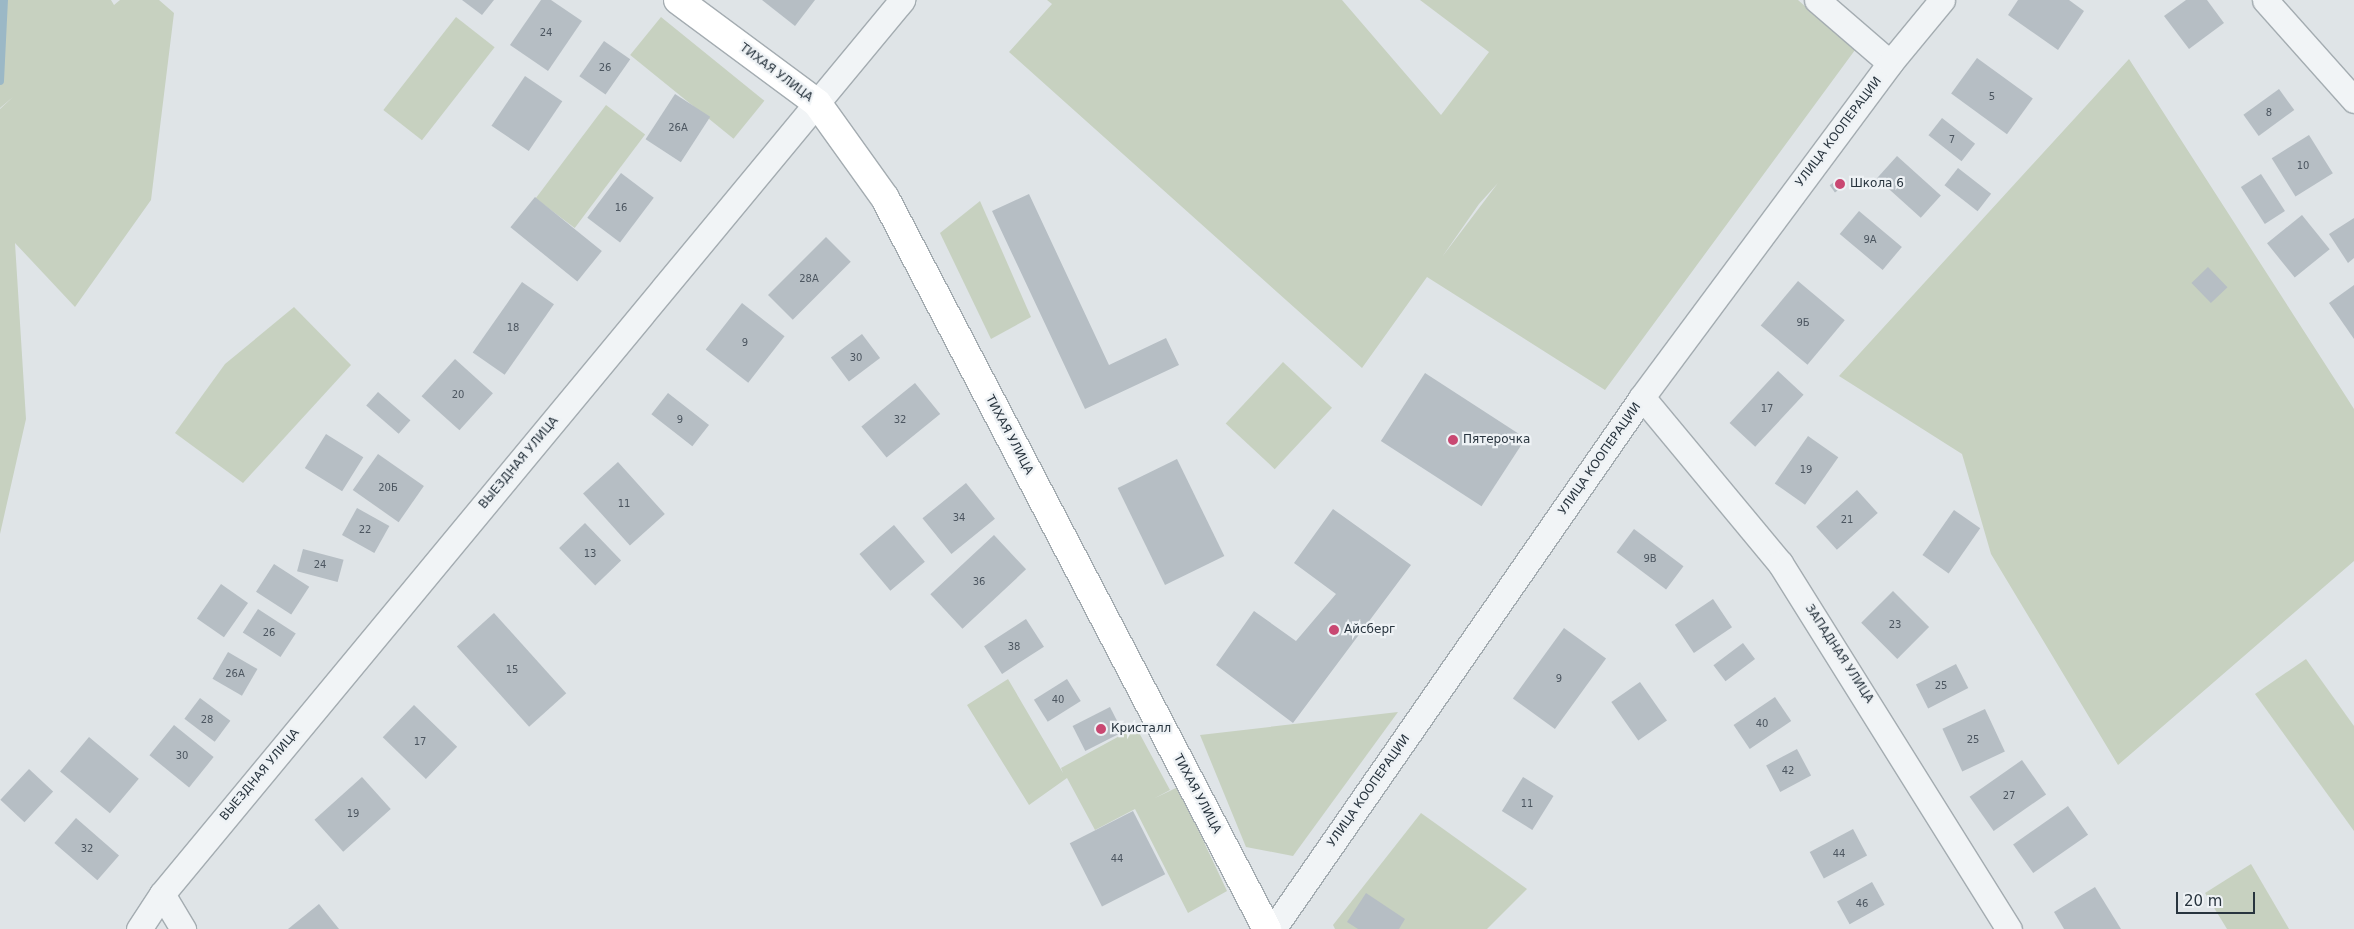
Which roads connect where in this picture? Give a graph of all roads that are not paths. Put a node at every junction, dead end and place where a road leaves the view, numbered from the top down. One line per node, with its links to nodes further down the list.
1 (678, 0): 8 (main road, ТИХАЯ УЛИЦА)
2 (902, 0): 8 (street, ВЫЕЗДНАЯ УЛИЦА)
3 (1817, 0): 6 (street)
4 (1942, 0): 6 (street, УЛИЦА КООПЕРАЦИИ)
5 (2265, 0): 7 (street)
6 (1890, 63): 9 (street, УЛИЦА КООПЕРАЦИИ)
7 (2354, 100)
8 (817, 103): 10 (street, ВЫЕЗДНАЯ УЛИЦА); 13 (main road, ТИХАЯ УЛИЦА)
9 (1642, 397): 14 (street, УЛИЦА КООПЕРАЦИИ); 15 (street, ЗАПАДНАЯ УЛИЦА)
10 (162, 894): 11 (street, ВЫЕЗДНАЯ УЛИЦА); 12 (street)
11 (139, 929)
12 (183, 929)
13 (1267, 929)
14 (1273, 929)
15 (2009, 929)

